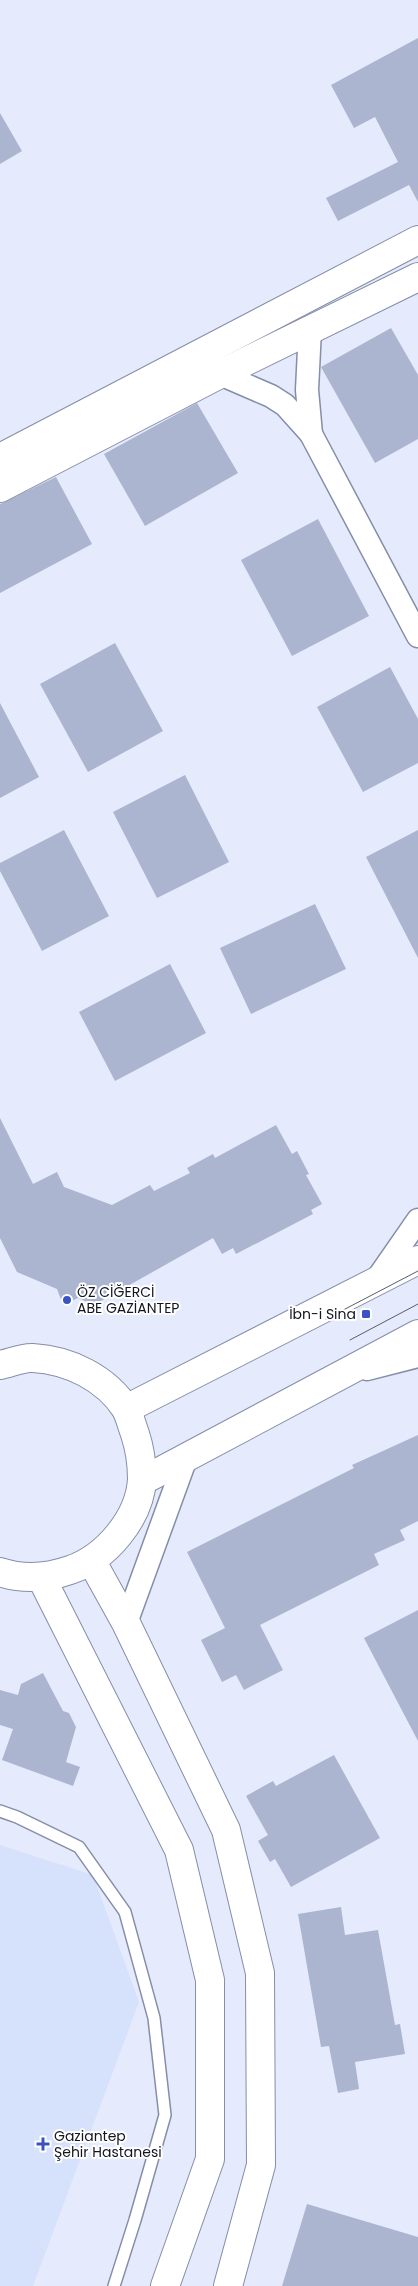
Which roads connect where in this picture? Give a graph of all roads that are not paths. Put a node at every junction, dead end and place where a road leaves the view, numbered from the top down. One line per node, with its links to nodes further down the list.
1 (418, 240): 6 (street)
2 (418, 277): 3 (street)
3 (310, 329): 4 (street); 5 (street)
4 (220, 374): 5 (street); 7 (street)
5 (311, 434): 8 (street)
6 (0, 458)
7 (0, 488)
8 (418, 636)
9 (418, 1220): 11 (street)
10 (418, 1260): 11 (street)
11 (375, 1282): 16 (street)
12 (418, 1334): 15 (street)
13 (418, 1356): 15 (street)
14 (0, 1365): 16 (street)
15 (334, 1378): 17 (street)
16 (126, 1409): 18 (street)
17 (186, 1458): 18 (street); 22 (street)
18 (142, 1481): 19 (street)
19 (91, 1560): 21 (street); 22 (street)
20 (0, 1572): 21 (street)
21 (41, 1577): 25 (street)
22 (126, 1623): 26 (street)
23 (0, 1811): 24 (lane)
24 (114, 2286)
25 (164, 2286)
26 (228, 2286)

